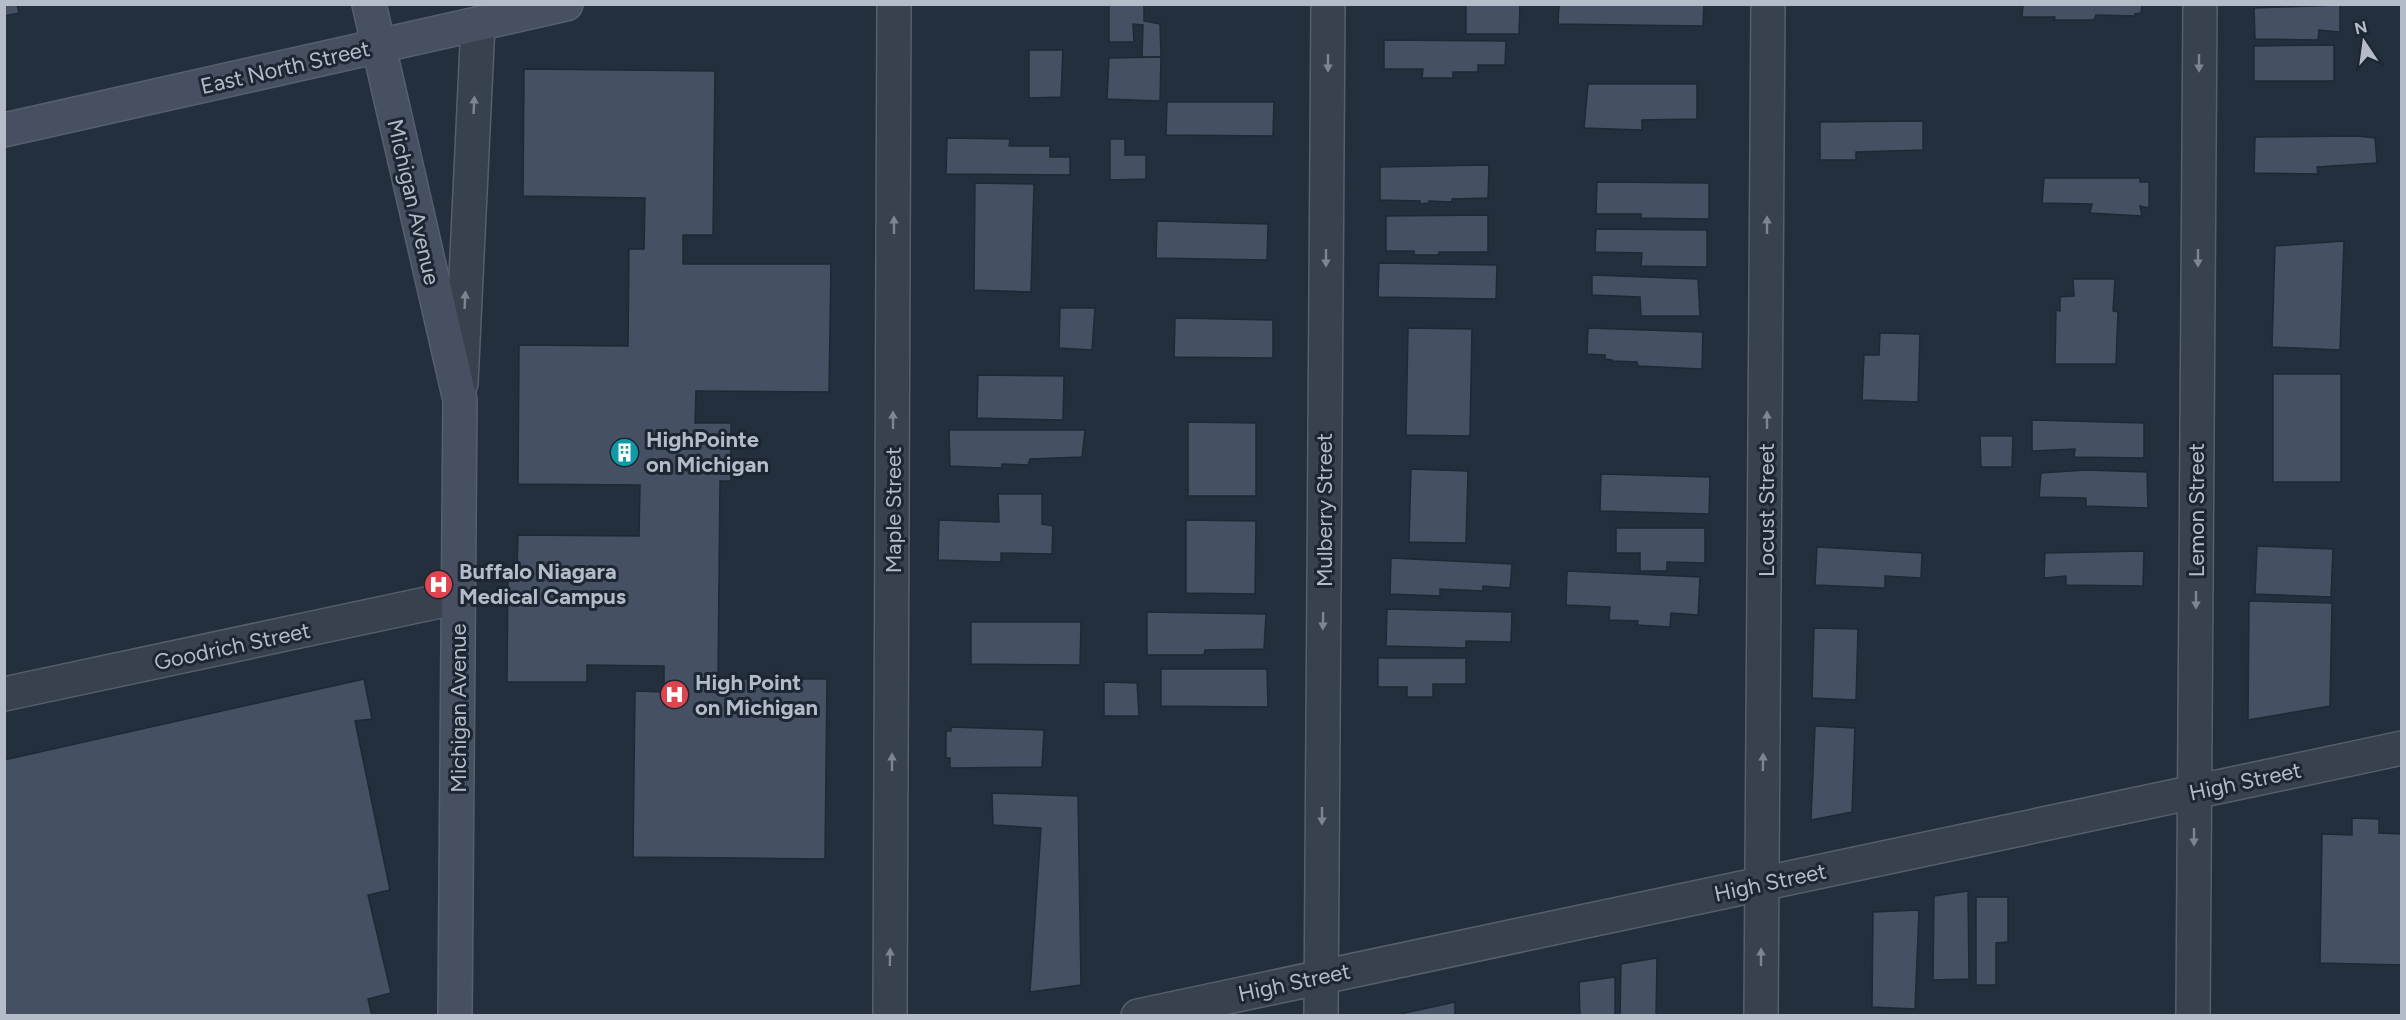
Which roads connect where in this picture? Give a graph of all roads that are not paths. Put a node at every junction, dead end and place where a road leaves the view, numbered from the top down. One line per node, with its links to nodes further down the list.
1 (369, 4): 8 (street, Michigan Avenue)
2 (566, 4): 7 (street, East North Street)
3 (894, 4): 18 (street, Maple Street, one-way to 3)
4 (1328, 4): 16 (street, Mulberry Street, one-way to 16)
5 (1768, 4): 15 (street, Locust Street, one-way to 5)
6 (2200, 4): 14 (street, Lemon Street, one-way to 14)
7 (478, 24): 8 (street, East North Street); 10 (street, Michigan Avenue, one-way to 7)
8 (378, 46): 9 (street, East North Street); 10 (street, Michigan Avenue)
9 (4, 130)
10 (460, 400): 11 (street, Michigan Avenue)
11 (459, 597): 12 (street, Goodrich Street); 17 (street, Michigan Avenue)
12 (4, 694)
13 (2402, 748): 14 (street, High Street)
14 (2194, 792): 15 (street, High Street); 22 (street, Lemon Street, one-way to 22)
15 (1761, 884): 16 (street, High Street); 21 (street, Locust Street, one-way to 15)
16 (1321, 977): 19 (street, High Street); 20 (street, Mulberry Street)
17 (456, 1016)
18 (890, 1016)
19 (1138, 1016)
20 (1321, 1016)
21 (1761, 1016)
22 (2193, 1016)

